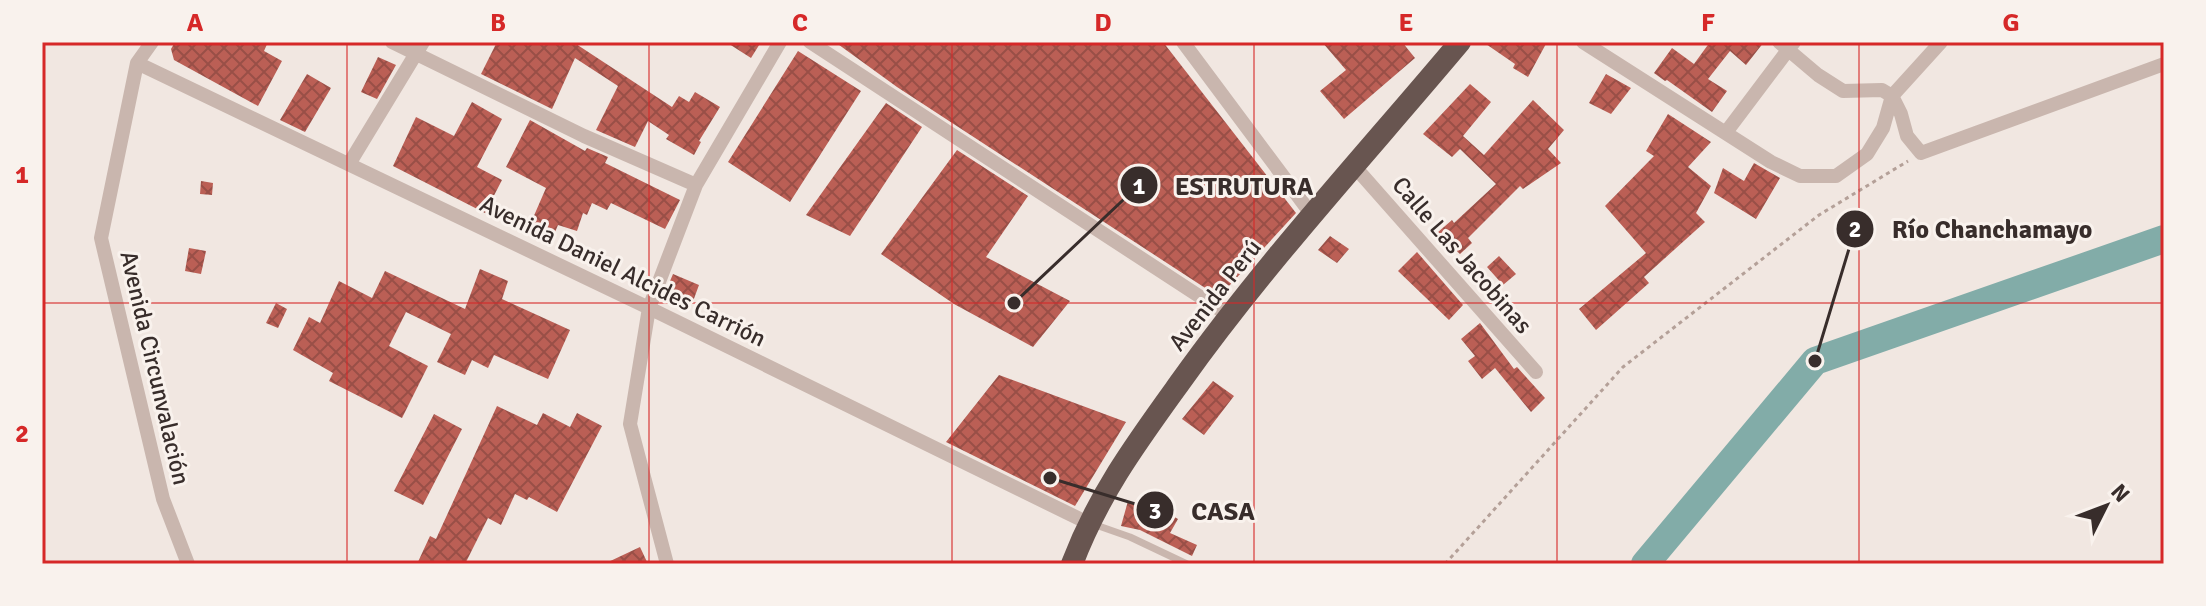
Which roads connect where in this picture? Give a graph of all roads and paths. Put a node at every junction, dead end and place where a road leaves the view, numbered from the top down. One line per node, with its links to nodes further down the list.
1 (152, 42): 11 (street, Avenida Circunvalación)
2 (392, 42): 10 (street)
3 (780, 42): 18 (street)
4 (810, 42): 21 (street)
5 (1183, 42): 19 (street)
6 (1460, 42): 17 (highway, Avenida Perú)
7 (1583, 42): 14 (street)
8 (1941, 42): 13 (street)
9 (1787, 45): 13 (street); 14 (street)
10 (420, 48): 16 (street); 18 (street)
11 (137, 63): 16 (street, Avenida Daniel Alcides Carrión); 24 (street, Avenida Circunvalación)
12 (2164, 64): 15 (street)
13 (1892, 96): 14 (street); 15 (street)
14 (1727, 131)
15 (1921, 153): 28 (path)
16 (349, 164): 20 (street, Avenida Daniel Alcides Carrión)
17 (1355, 167): 19 (highway, Avenida Perú); 22 (street, Calle Las Jacobinas)
18 (696, 185): 20 (street)
19 (1312, 215): 21 (highway, Avenida Perú)
20 (649, 308): 23 (street, Avenida Daniel Alcides Carrión); 25 (street)
21 (1228, 315): 23 (highway, Avenida Perú)
22 (1536, 372)
23 (1088, 523): 26 (highway, Avenida Perú); 27 (lane)
24 (188, 564)
25 (667, 564)
26 (1072, 564)
27 (1187, 564)
28 (1445, 564)

